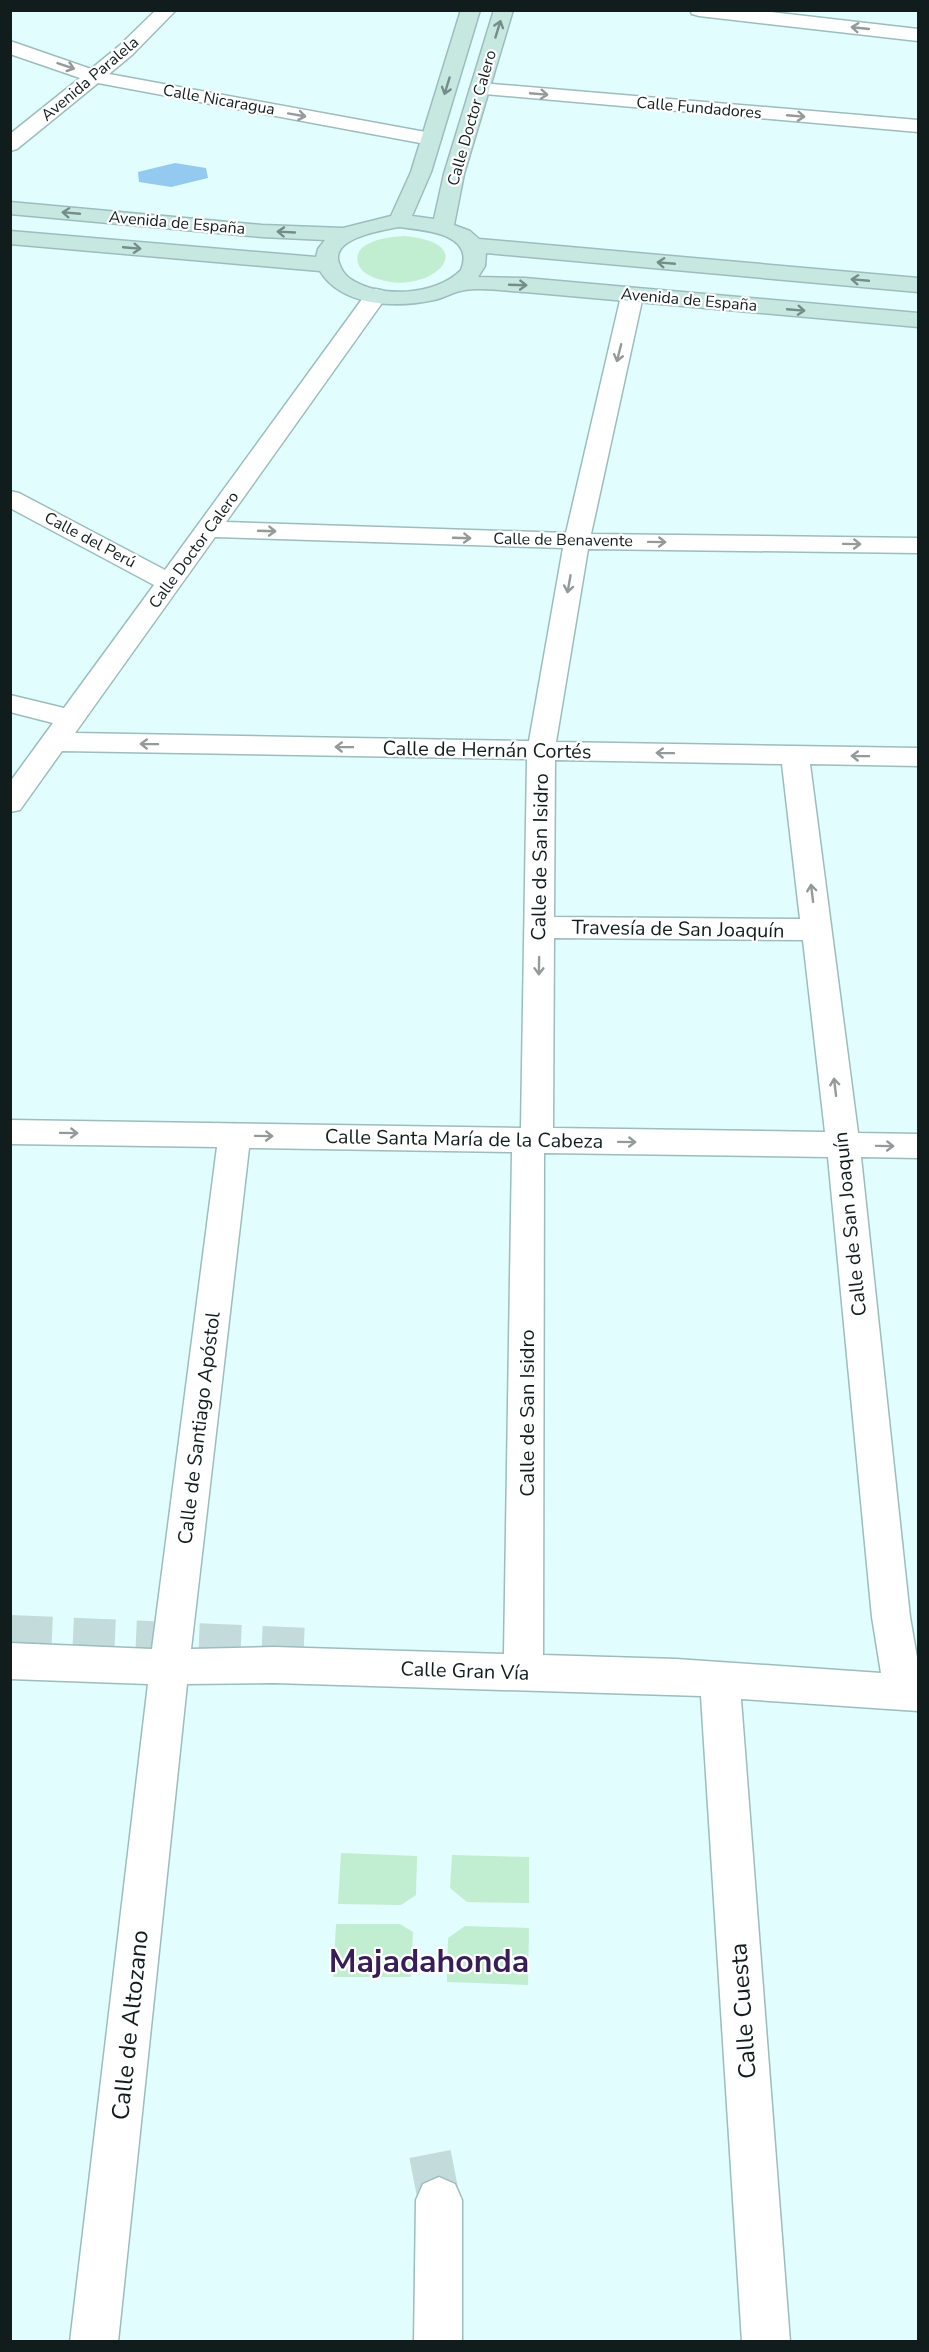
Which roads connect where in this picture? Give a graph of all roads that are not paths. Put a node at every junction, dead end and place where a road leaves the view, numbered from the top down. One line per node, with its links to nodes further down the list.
1 (167, 10): 7 (street, Avenida Paralela)
2 (471, 10): 10 (street, Calle Doctor Calero, one-way to 10)
3 (504, 10): 8 (street, Calle Doctor Calero, one-way to 3)
4 (699, 10): 5 (street, one-way to 4)
5 (918, 35)
6 (10, 47): 7 (street, Calle Nicaragua, one-way to 7)
7 (94, 76): 10 (street, Calle Nicaragua, one-way to 10); 11 (street, Avenida Paralela)
8 (480, 89): 9 (street, Calle Fundadores, one-way to 9); 14 (street, Calle Doctor Calero)
9 (918, 126)
10 (431, 139): 13 (street, Calle Doctor Calero)
11 (10, 145)
12 (10, 208): 15 (street, Avenida de España, one-way to 12)
13 (399, 221): 14 (street); 15 (street)
14 (442, 227): 17 (street)
15 (345, 235): 18 (street)
16 (10, 237): 18 (street, Avenida de España, one-way to 18)
17 (472, 246): 19 (street); 20 (street, Avenida de España, one-way to 17)
18 (327, 265): 21 (street)
19 (460, 283): 21 (street); 22 (street, Avenida de España, one-way to 22)
20 (918, 285)
21 (376, 296): 25 (street, Calle Doctor Calero)
22 (632, 296): 23 (street, Avenida de España, one-way to 23); 26 (street, Calle de San Isidro, one-way to 26)
23 (918, 320)
24 (10, 498): 28 (street, Calle del Perú)
25 (208, 529): 26 (street, Calle de Benavente, one-way to 26); 28 (street, Calle Doctor Calero)
26 (577, 541): 27 (street, Calle de Benavente, one-way to 27); 32 (street, Calle de San Isidro, one-way to 32)
27 (918, 545)
28 (170, 583): 30 (street, Calle Doctor Calero)
29 (10, 703): 30 (street)
30 (71, 719): 31 (street, Calle Doctor Calero)
31 (55, 742): 32 (street, Calle de Hernán Cortés, one-way to 31); 35 (street, Calle Doctor Calero)
32 (541, 750): 33 (street, Calle de Hernán Cortés, one-way to 32); 36 (street, Calle de San Isidro)
33 (795, 755): 34 (street, Calle de Hernán Cortés, one-way to 33); 37 (street, Calle de San Joaquín, one-way to 33)
34 (918, 757)
35 (10, 803)
36 (539, 927): 37 (street, Travesía de San Joaquín); 40 (street, Calle de San Isidro, one-way to 40)
37 (816, 930): 39 (street, Calle de San Joaquín, one-way to 37)
38 (10, 1132): 40 (street, Calle Santa María de la Cabeza, one-way to 40)
39 (843, 1145): 40 (street, Calle Santa María de la Cabeza, one-way to 39); 41 (street, Calle Santa María de la Cabeza, one-way to 41); 47 (street, Calle de San Joaquín)
40 (533, 1146): 44 (street, Calle de San Isidro)
41 (918, 1146)
42 (233, 1147): 46 (street, Calle de Santiago Apóstol)
43 (10, 1661): 46 (street, Calle Gran Vía)
44 (523, 1673): 45 (street, Calle Gran Vía); 46 (street, Calle Gran Vía)
45 (720, 1680): 47 (street, Calle Gran Vía); 51 (street, Calle Cuesta)
46 (168, 1688): 49 (street, Calle de Altozano)
47 (911, 1692)
48 (439, 2200): 50 (street)
49 (94, 2342)
50 (438, 2342)
51 (766, 2342)

